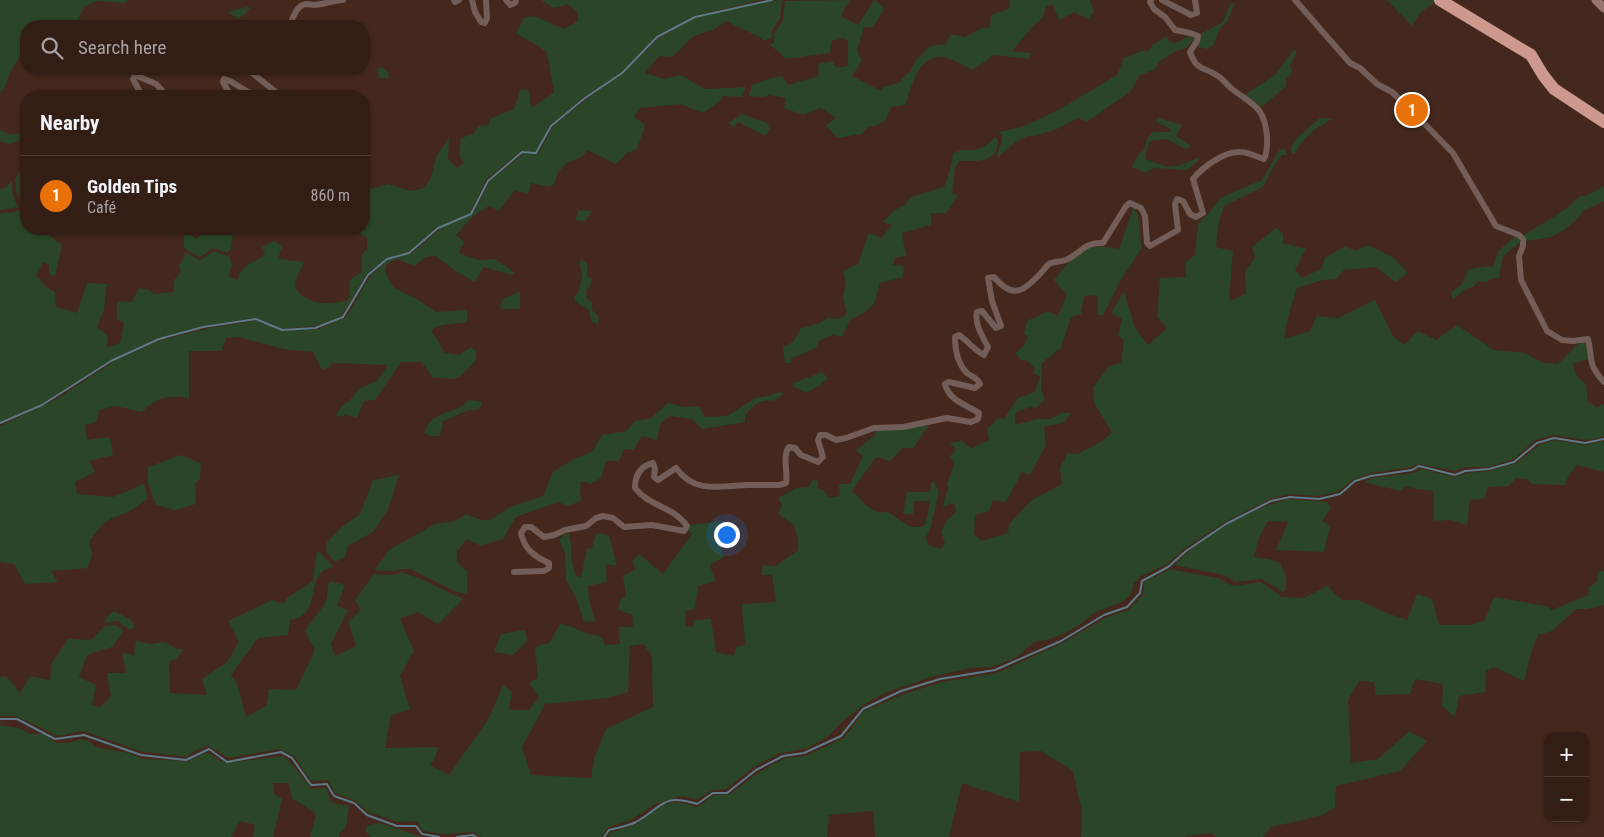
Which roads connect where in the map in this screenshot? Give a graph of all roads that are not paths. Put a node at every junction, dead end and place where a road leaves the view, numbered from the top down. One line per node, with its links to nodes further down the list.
1 (343, 0): 15 (street)
2 (454, 0): 3 (street)
3 (460, 0)
4 (472, 0): 5 (street)
5 (486, 0)
6 (506, 0): 7 (street)
7 (516, 0)
8 (1151, 0): 26 (street)
9 (1162, 0): 10 (street)
10 (1195, 0)
11 (1295, 0): 25 (street)
12 (1440, 0): 24 (highway)
13 (1596, 0): 14 (main road)
14 (1604, 8)
15 (293, 20)
16 (135, 75): 20 (street)
17 (135, 75): 19 (street)
18 (255, 75): 23 (street)
19 (139, 90)
20 (162, 90)
21 (228, 90): 22 (street)
22 (245, 90)
23 (273, 90)
24 (1604, 122)
25 (1604, 382)
26 (514, 572)

